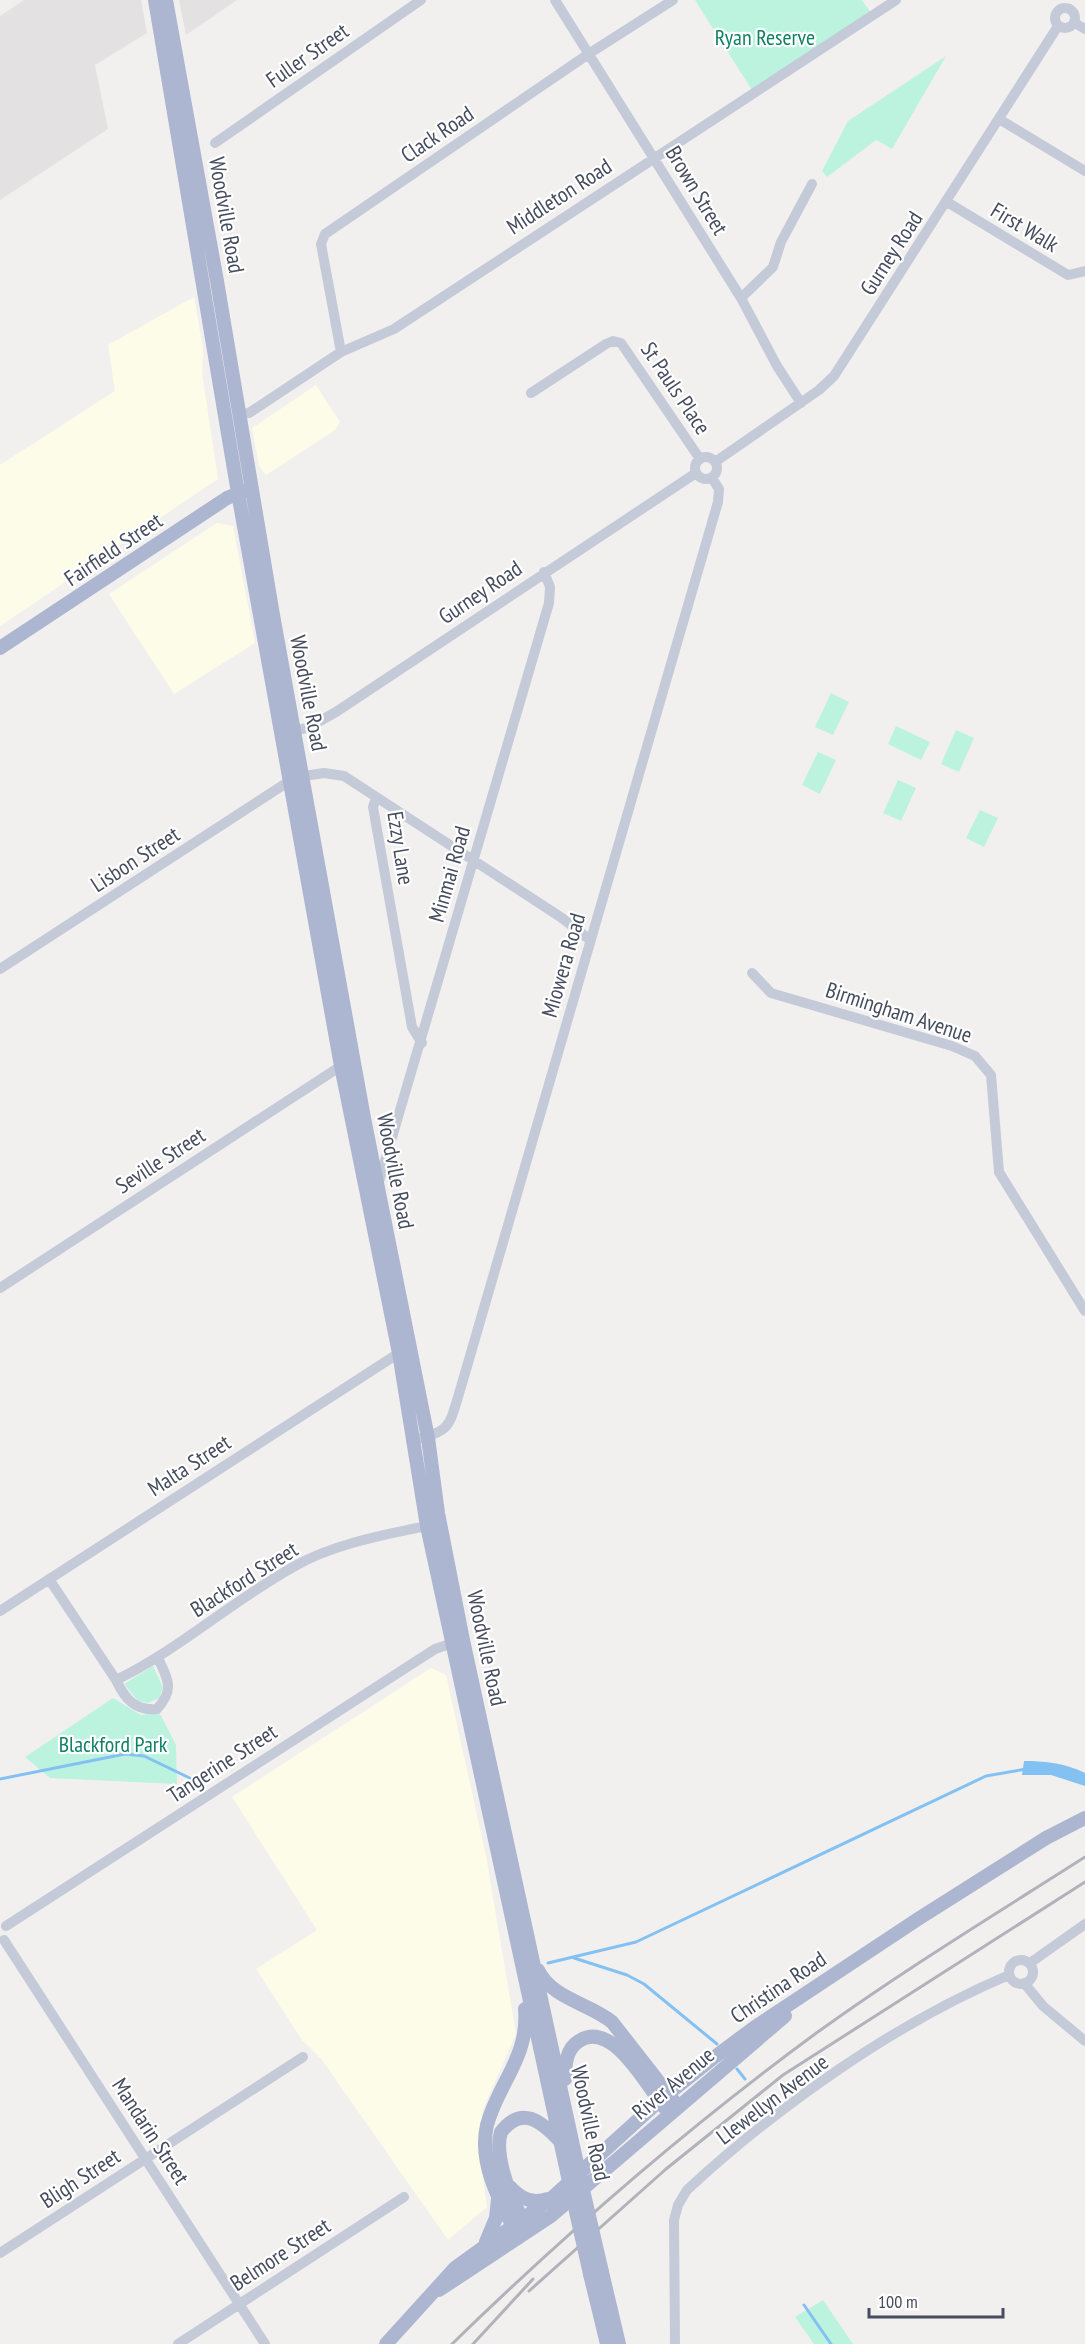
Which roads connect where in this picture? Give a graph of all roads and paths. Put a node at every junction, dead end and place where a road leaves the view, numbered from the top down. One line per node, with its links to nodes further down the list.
1 (155, 0): 29 (main road, Woodville Road)
2 (166, 0): 23 (main road, Woodville Road)
3 (421, 0): 13 (street, Fuller Street)
4 (555, 0): 11 (street, Brown Street)
5 (673, 0): 11 (street, Clack Road)
6 (896, 0): 14 (street, Middleton Road)
7 (1064, 4): 8 (street); 9 (street)
8 (1075, 23): 9 (street); 10 (street)
9 (1058, 26): 12 (street, Gurney Road)
10 (1085, 29)
11 (590, 53): 14 (street, Brown Street); 20 (street, Clack Road)
12 (999, 119): 15 (street); 17 (street, Gurney Road)
13 (215, 143)
14 (654, 157): 19 (street, Brown Street); 20 (street, Middleton Road)
15 (1085, 171)
16 (812, 184): 19 (street)
17 (947, 202): 18 (street, First Walk); 22 (street, Gurney Road)
18 (1085, 271)
19 (741, 298): 22 (street, Brown Street)
20 (341, 352): 23 (street, Middleton Road)
21 (531, 393): 24 (street, St Pauls Place)
22 (801, 403): 25 (street, Gurney Road)
23 (238, 414): 28 (main road, Woodville Road)
24 (700, 459): 25 (street); 26 (street)
25 (716, 462): 27 (street)
26 (696, 473): 27 (street); 30 (street, Gurney Road)
27 (712, 477): 36 (street, Miowera Road)
28 (251, 488): 29 (main road, Fairfield Street); 32 (main road, Woodville Road)
29 (238, 493): 31 (main road, Fairfield Street); 32 (main road, Woodville Road)
30 (544, 572): 32 (street, Gurney Road); 35 (street, Minmai Road)
31 (0, 648)
32 (288, 732): 33 (main road, Woodville Road)
33 (297, 778): 34 (street); 37 (street, Lisbon Street); 40 (main road, Woodville Road); 41 (main road, Woodville Road)
34 (376, 798): 35 (street); 39 (street, Ezzy Lane)
35 (473, 861): 36 (street); 39 (street, Minmai Road)
36 (590, 940): 45 (street, Miowera Road)
37 (0, 969)
38 (752, 973): 43 (street, Birmingham Avenue)
39 (422, 1043): 41 (street, Minmai Road)
40 (341, 1066): 42 (street, Seville Street); 44 (main road, Woodville Road)
41 (378, 1186): 45 (main road, Woodville Road)
42 (0, 1288)
43 (1085, 1311)
44 (399, 1353): 46 (main road, Woodville Road); 48 (street, Malta Street)
45 (428, 1438): 46 (street); 50 (main road, Woodville Road)
46 (411, 1440): 47 (main road, Woodville Road)
47 (427, 1526): 50 (main road, Woodville Road); 51 (street, Blackford Street)
48 (49, 1579): 49 (street, Malta Street); 52 (street)
49 (0, 1611)
50 (457, 1641): 56 (street, Tangerine Street); 59 (main road, Woodville Road); 61 (main road, Woodville Road)
51 (158, 1658): 52 (street, Blackford Street); 52 (street)
52 (116, 1680)
53 (1085, 1807): 55 (main road, Christina Road)
54 (1085, 1818): 55 (main road, Christina Road)
55 (1047, 1838): 64 (main road, Christina Road)
56 (3, 1924): 58 (street)
57 (1085, 1924): 60 (street)
58 (2, 1940): 71 (street, Mandarin Street)
59 (534, 1963): 67 (main road); 68 (main road, Woodville Road)
60 (1030, 1963): 62 (street); 63 (street)
61 (523, 1972): 70 (main road, Woodville Road); 76 (main road)
62 (1009, 1975): 63 (street); 83 (street, Llewellyn Avenue)
63 (1024, 1983): 65 (street)
64 (817, 1987): 67 (main road, Christina Road); 69 (main road, River Avenue)
65 (1085, 2041)
66 (303, 2057): 71 (street, Bligh Street)
67 (664, 2098): 68 (main road); 69 (main road); 75 (main road, Christina Road)
68 (564, 2102): 72 (main road, Woodville Road)
69 (673, 2110): 77 (main road, River Avenue)
70 (560, 2141): 72 (main road, Woodville Road); 73 (main road)
71 (145, 2159): 79 (street, Bligh Street); 82 (street, Mandarin Street)
72 (572, 2168): 80 (main road, Woodville Road, bridge)
73 (510, 2187): 75 (main road); 77 (main road)
74 (404, 2198): 82 (street, Belmore Street)
75 (553, 2198): 77 (main road, River Avenue)
76 (498, 2199): 77 (main road); 78 (main road)
77 (521, 2229): 78 (main road, River Avenue); 81 (main road, River Avenue)
78 (485, 2244): 81 (main road, River Avenue)
79 (0, 2253)
80 (596, 2273): 87 (main road, Woodville Road); 88 (main road, Woodville Road)
81 (437, 2291): 86 (main road, River Avenue)
82 (239, 2304): 84 (street, Belmore Street); 85 (street, Mandarin Street)
83 (674, 2330): 89 (street, Llewellyn Avenue); 90 (street, Llewellyn Avenue)
84 (178, 2344)
85 (266, 2344)
86 (386, 2344)
87 (607, 2344)
88 (619, 2344)
89 (669, 2344)
90 (675, 2344)

